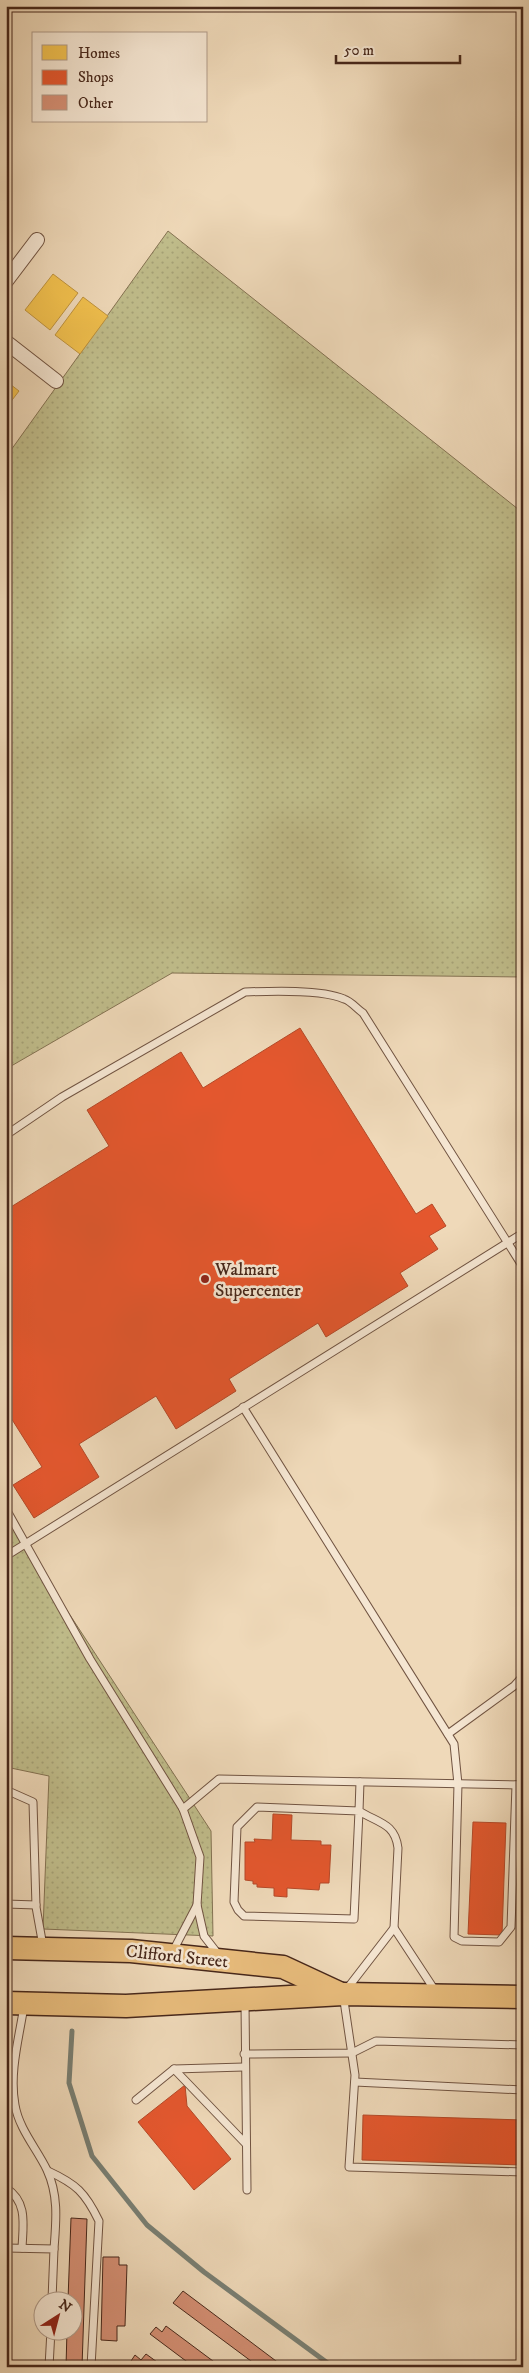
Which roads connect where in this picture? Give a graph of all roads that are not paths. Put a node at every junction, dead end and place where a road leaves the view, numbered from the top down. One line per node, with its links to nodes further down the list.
1 (37, 240): 2 (street)
2 (6, 281)
3 (6, 342): 4 (street)
4 (56, 381)
5 (6, 1135): 7 (lane)
6 (523, 1233): 7 (lane)
7 (507, 1243): 8 (lane); 9 (lane)
8 (523, 1268)
9 (243, 1407): 11 (lane); 14 (lane)
10 (6, 1509): 11 (lane)
11 (26, 1543): 12 (lane); 19 (lane)
12 (6, 1556)
13 (523, 1676): 14 (lane)
14 (448, 1734): 16 (lane)
15 (360, 1782): 16 (lane); 19 (lane); 20 (lane)
16 (458, 1784): 17 (lane); 17 (lane)
17 (519, 1785)
18 (6, 1790): 22 (lane)
19 (183, 1809): 23 (lane)
20 (359, 1811): 20 (lane); 24 (lane)
21 (6, 1904): 22 (lane)
22 (36, 1905): 26 (lane)
23 (197, 1905): 27 (lane); 28 (lane)
24 (394, 1928): 29 (lane); 30 (lane)
25 (6, 1948): 26 (main road, Clifford Street)
26 (43, 1949): 27 (main road, Clifford Street)
27 (171, 1955): 28 (main road, Clifford Street)
28 (223, 1960): 29 (main road, Clifford Street)
29 (342, 1994): 30 (main road, Clifford Street); 32 (main road, Clifford Street); 35 (lane)
30 (438, 1996): 31 (main road, Clifford Street)
31 (523, 1997)
32 (245, 2000): 33 (main road, Clifford Street); 36 (lane)
33 (15, 2003): 43 (lane)
34 (523, 2045): 35 (lane)
35 (352, 2053): 36 (lane); 39 (lane)
36 (244, 2054): 37 (lane)
37 (244, 2067): 38 (lane); 42 (lane)
38 (174, 2069): 41 (lane); 42 (lane)
39 (355, 2082): 40 (lane); 44 (lane)
40 (523, 2090)
41 (136, 2100)
42 (246, 2144): 46 (lane)
43 (48, 2171): 49 (lane); 53 (lane)
44 (523, 2172)
45 (6, 2188): 48 (lane)
46 (246, 2190)
47 (6, 2248): 48 (lane)
48 (22, 2248): 49 (lane)
49 (54, 2249): 50 (lane)
50 (52, 2290)
51 (50, 2340): 52 (lane)
52 (49, 2367)
53 (90, 2367)

